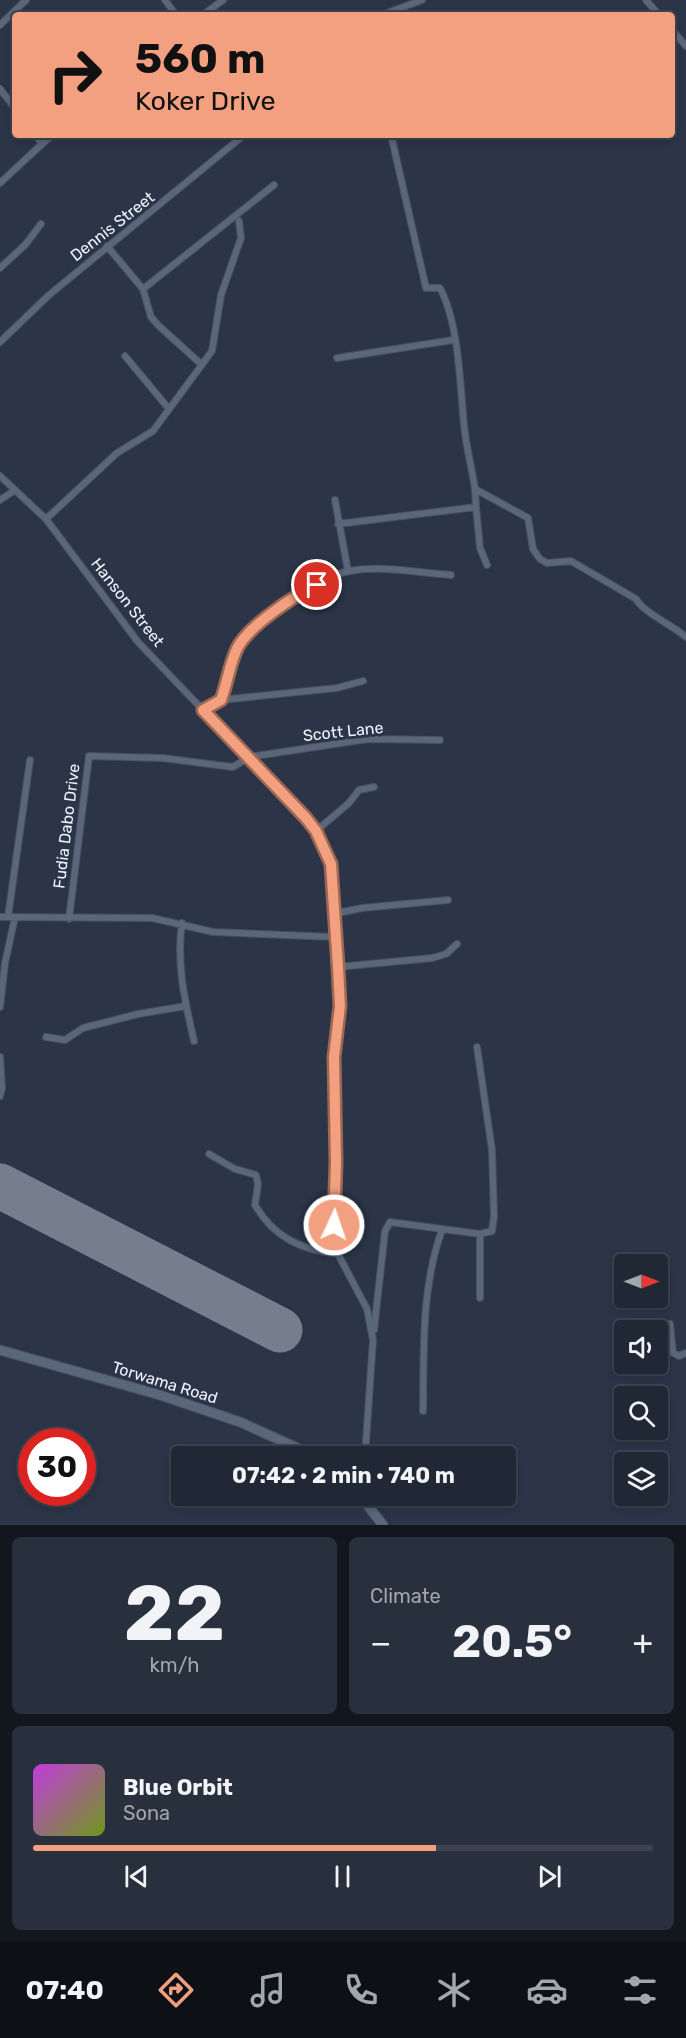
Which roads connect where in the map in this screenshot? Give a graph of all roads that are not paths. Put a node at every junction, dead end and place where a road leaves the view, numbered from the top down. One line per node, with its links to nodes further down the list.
1 (26, 0): 5 (street)
2 (223, 0): 6 (street)
3 (422, 0): 7 (street)
4 (646, 0): 8 (street)
5 (14, 12)
6 (207, 12)
7 (390, 12)
8 (656, 12)
9 (12, 13): 10 (street)
10 (0, 25)
11 (675, 33): 12 (street)
12 (686, 46)
13 (0, 89): 14 (street)
14 (12, 104)
15 (38, 138): 19 (street)
16 (49, 138): 19 (street)
17 (239, 138): 24 (street, Dennis Street)
18 (392, 138): 27 (street)
19 (42, 144): 20 (street)
20 (0, 183)
21 (274, 185): 26 (street)
22 (239, 221): 31 (street)
23 (41, 224): 25 (street)
24 (107, 246): 26 (street); 28 (street, Dennis Street)
25 (0, 268)
26 (143, 289): 31 (street)
27 (453, 340): 30 (street); 34 (street)
28 (0, 342)
29 (125, 356): 32 (street)
30 (337, 358)
31 (202, 365): 32 (street)
32 (169, 409): 39 (street)
33 (0, 476): 35 (street, Hanson Street)
34 (475, 489): 38 (street); 44 (street)
35 (15, 490): 36 (street); 39 (street, Hanson Street)
36 (0, 500)
37 (335, 500): 40 (street)
38 (476, 507): 40 (street); 41 (street)
39 (46, 519): 47 (street, Hanson Street)
40 (338, 524): 42 (street)
41 (487, 565)
42 (348, 571): 43 (street); 46 (street)
43 (451, 575)
44 (686, 637)
45 (363, 681): 46 (street)
46 (221, 700): 47 (street)
47 (203, 710): 49 (street, Hanson Street)
48 (440, 740): 49 (street, Scott Lane)
49 (249, 757): 52 (street, Hanson Street); 57 (street, Fudia Dabo Drive)
50 (30, 760): 56 (street)
51 (374, 787): 52 (street)
52 (316, 831): 54 (street, Hanson Street)
53 (448, 900): 54 (street)
54 (333, 914): 59 (street, Hanson Street)
55 (0, 916): 56 (street)
56 (12, 917): 57 (street); 63 (street)
57 (69, 919): 58 (street)
58 (182, 923): 59 (street); 62 (street)
59 (334, 937): 61 (street, Hanson Street)
60 (457, 944): 61 (street)
61 (338, 967): 72 (street, Hanson Street)
62 (186, 1006): 64 (street); 65 (street)
63 (0, 1007)
64 (46, 1037)
65 (194, 1041)
66 (477, 1047): 71 (street)
67 (0, 1057): 68 (street)
68 (0, 1096)
69 (209, 1154): 72 (street)
70 (442, 1230): 71 (street); 75 (street); 78 (street)
71 (480, 1234): 73 (street)
72 (338, 1254): 75 (street, Hanson Street)
73 (480, 1298)
74 (670, 1324): 77 (street)
75 (373, 1340): 80 (street, Hanson Street)
76 (0, 1350): 79 (main road, Torwama Road)
77 (686, 1353)
78 (423, 1411)
79 (293, 1446)
80 (366, 1446)
81 (369, 1506): 82 (main road)
82 (383, 1525)

